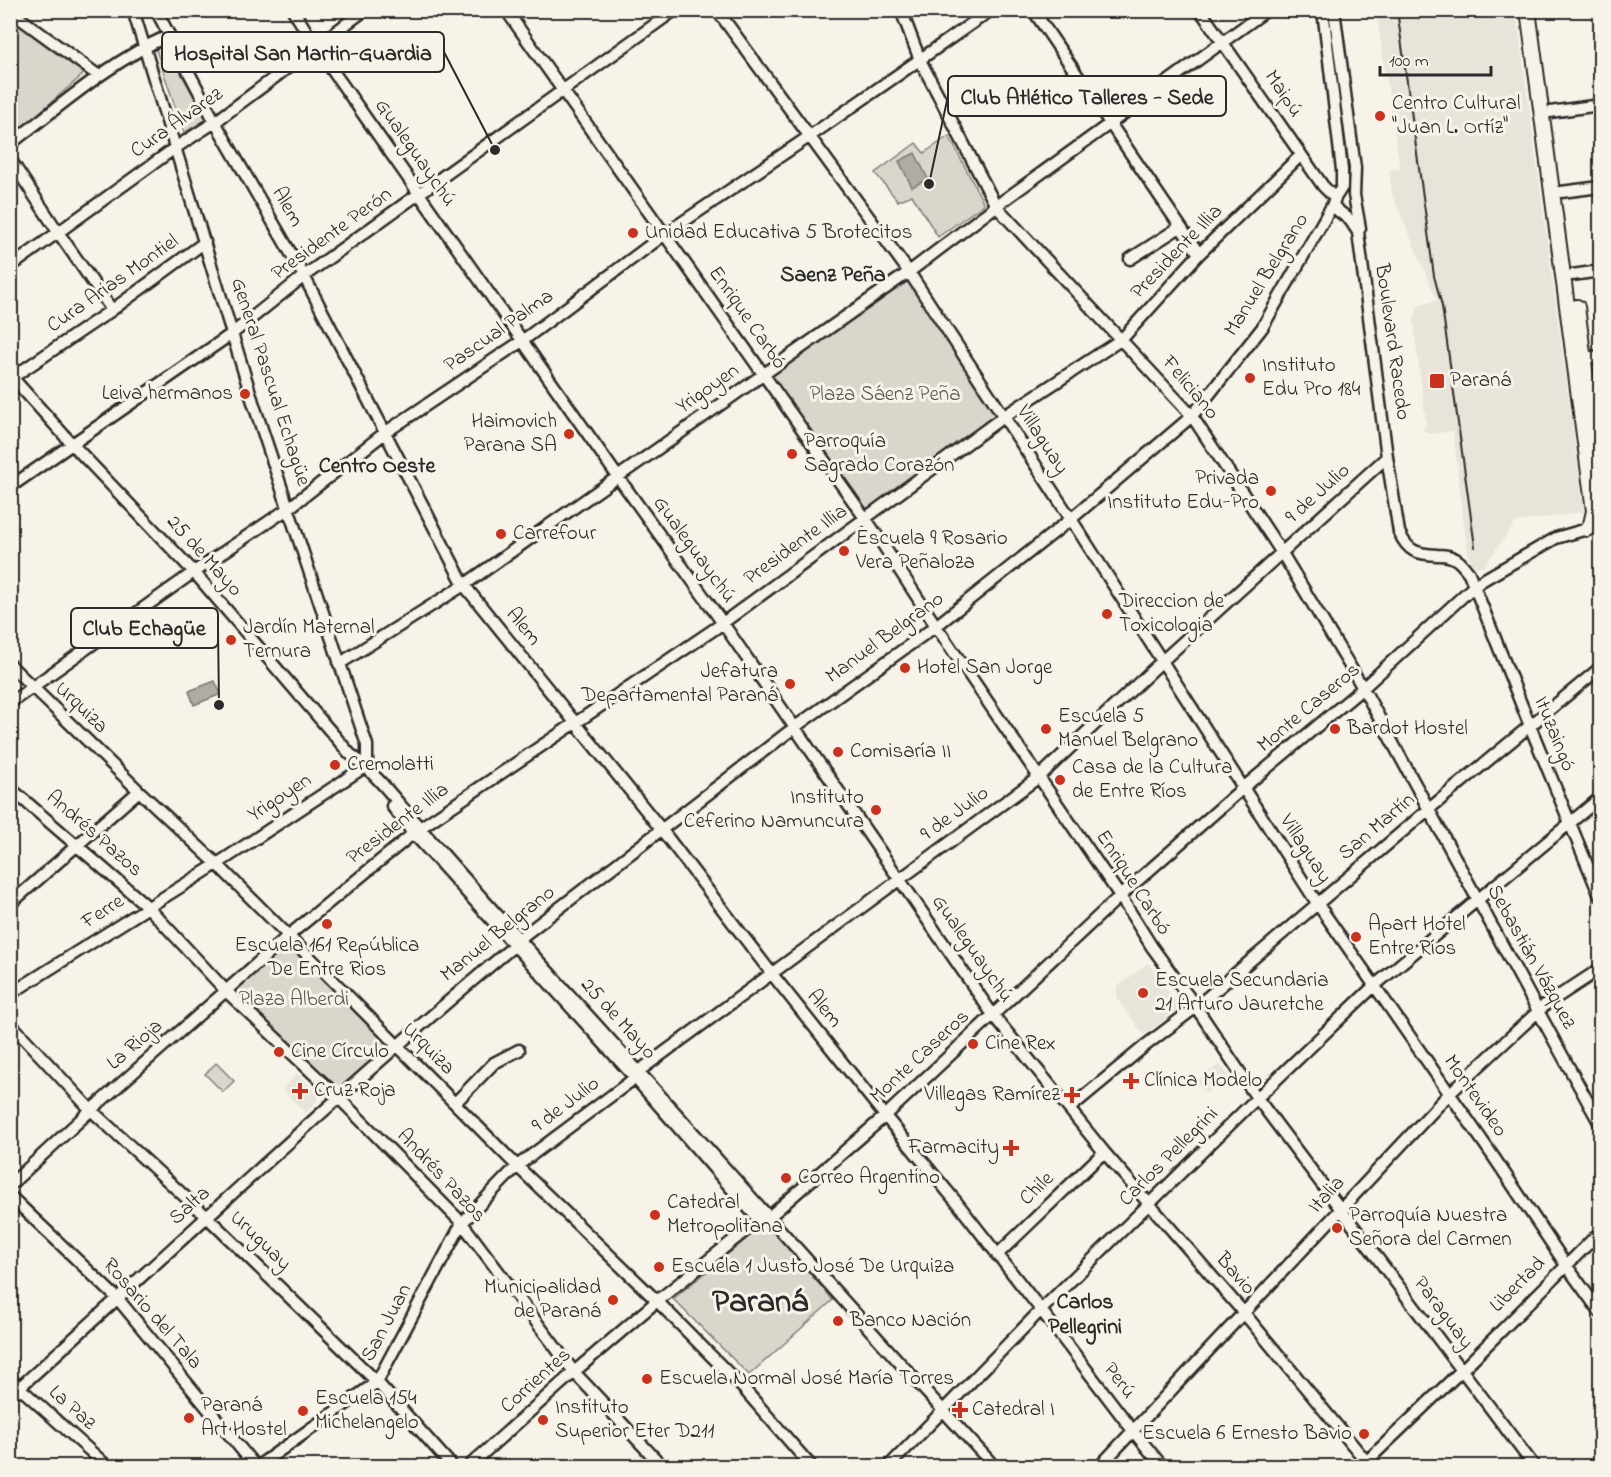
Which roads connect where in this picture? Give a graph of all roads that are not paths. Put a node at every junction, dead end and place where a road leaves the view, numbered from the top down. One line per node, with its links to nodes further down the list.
1 (133, 10): 20 (street, General Pascual Echagüe)
2 (156, 10): 18 (street, Alem)
3 (294, 10): 21 (street, Gualeguaychú)
4 (365, 10): 21 (street, Cura Álvarez)
5 (506, 10): 24 (street, Enrique Carbó)
6 (675, 10): 24 (street, Presidente Perón)
7 (717, 10): 29 (street, Villaguay)
8 (901, 10): 22 (street, Feliciano)
9 (991, 10): 22 (street, Pascual Palma)
10 (1033, 10): 28 (street)
11 (1200, 10): 19 (street, Maipú)
12 (1267, 10): 19 (street, Yrigoyen)
13 (1323, 10): 38 (street)
14 (1334, 10): 37 (street, Boulevard Racedo)
15 (1528, 10): 71 (main road)
16 (1537, 10): 26 (main road)
17 (10, 11): 23 (street)
18 (168, 36): 20 (street); 27 (street, Alem)
19 (1223, 42): 28 (street, Yrigoyen); 32 (street, Maipú)
20 (144, 46): 23 (street); 31 (street, General Pascual Echagüe)
21 (316, 47): 27 (street, Cura Álvarez); 36 (street, Gualeguaychú)
22 (920, 60): 29 (street, Pascual Palma); 39 (street, Feliciano)
23 (99, 76): 30 (street)
24 (562, 90): 36 (street, Presidente Perón); 43 (street, Enrique Carbó)
25 (1600, 105): 26 (street)
26 (1550, 112): 35 (main road)
27 (215, 122): 31 (street, Cura Álvarez); 51 (street, Alem)
28 (1110, 124): 39 (street, Yrigoyen); 40 (street)
29 (810, 136): 43 (street, Pascual Palma); 49 (street, Villaguay)
30 (10, 144)
31 (175, 148): 41 (street, Cura Álvarez); 44 (street, General Pascual Echagüe)
32 (1301, 155): 38 (street, Maipú); 45 (street, Presidente Illia)
33 (10, 159): 41 (street)
34 (1600, 187): 35 (street)
35 (1561, 192): 50 (main road)
36 (419, 193): 51 (street, Presidente Perón); 55 (street, Gualeguaychú)
37 (1355, 200): 38 (street); 38 (street); 42 (street, Boulevard Racedo)
38 (1337, 202): 42 (street); 60 (street, Manuel Belgrano)
39 (996, 206): 49 (street, Yrigoyen); 54 (street, Feliciano)
40 (1180, 227): 45 (street); 46 (street)
41 (58, 232): 47 (street, Cura Álvarez); 52 (street)
42 (1358, 232): 64 (street, Boulevard Racedo)
43 (665, 234): 55 (street, Pascual Palma); 58 (street, Enrique Carbó)
44 (205, 242): 52 (street, Cura Arias Montiel); 53 (street, General Pascual Echagüe)
45 (1199, 254): 54 (street, Presidente Illia)
46 (1130, 259)
47 (10, 267)
48 (1600, 271): 50 (street)
49 (909, 272): 58 (street, Yrigoyen); 61 (street, Villaguay)
50 (1572, 275): 57 (main road)
51 (304, 276): 53 (street, Presidente Perón); 62 (street, Alem)
52 (112, 310): 59 (street, Cura Arias Montiel)
53 (232, 333): 63 (street, Presidente Perón); 68 (street, General Pascual Echagüe)
54 (1122, 339): 60 (street, Feliciano); 61 (street, Presidente Illia)
55 (522, 341): 62 (street, Pascual Palma); 65 (street, Gualeguaychú)
56 (1600, 356): 57 (street)
57 (1584, 358): 66 (main road)
58 (762, 374): 65 (street, Yrigoyen); 69 (street, Enrique Carbó)
59 (12, 376): 63 (street, 25 de Mayo)
60 (1192, 416): 70 (street, Manuel Belgrano); 72 (street, Feliciano)
61 (1003, 417): 69 (street, Presidente Illia); 70 (street, Villaguay)
62 (386, 432): 68 (street, Pascual Palma); 74 (street, Alem)
63 (72, 444): 67 (street, Presidente Perón); 73 (street, 25 de Mayo)
64 (1387, 457): 72 (street, 9 de Julio); 75 (street, Boulevard Racedo)
65 (618, 477): 74 (street, Yrigoyen); 76 (street, Gualeguaychú)
66 (1600, 484)
67 (10, 488)
68 (289, 508): 73 (street, Pascual Palma); 79 (street, General Pascual Echagüe)
69 (865, 519): 76 (street, Presidente Illia); 77 (street, Enrique Carbó)
70 (1071, 519): 77 (street, Manuel Belgrano); 78 (street, Villaguay)
71 (1596, 526): 75 (street, Monte Caseros)
72 (1282, 553): 78 (street, 9 de Julio); 83 (street, Feliciano)
73 (194, 572): 82 (street, Pascual Palma); 88 (street, 25 de Mayo)
74 (464, 585): 79 (street, Yrigoyen); 85 (street, Alem)
75 (1474, 586): 83 (street, Monte Caseros); 86 (street, Ituzaingó)
76 (722, 622): 85 (street, Presidente Illia); 87 (street, Gualeguaychú)
77 (936, 626): 87 (street, Manuel Belgrano); 89 (street, Enrique Carbó)
78 (1161, 662): 89 (street, 9 de Julio); 91 (street, Villaguay)
79 (339, 664): 88 (street, General Pascual Echagüe)
80 (10, 665): 82 (street, Urquiza)
81 (1600, 668): 86 (street, San Martín)
82 (32, 687): 84 (street, Pascual Palma); 92 (street, Urquiza)
83 (1363, 688): 91 (street, Monte Caseros); 94 (street, Feliciano)
84 (10, 703)
85 (576, 723): 96 (street, Alem); 97 (street, Presidente Illia)
86 (1530, 726): 94 (street, San Martín); 95 (street, Ituzaingó)
87 (795, 727): 96 (street, Manuel Belgrano); 100 (street, Gualeguaychú)
88 (366, 766): 97 (street, 25 de Mayo); 99 (street, Yrigoyen)
89 (1039, 777): 100 (street, 9 de Julio); 101 (street, Enrique Carbó)
90 (10, 788): 98 (street, Andrés Pazos)
91 (1243, 788): 101 (street, Monte Caseros); 104 (street, Villaguay)
92 (139, 791): 98 (street); 99 (street, Urquiza)
93 (1600, 798): 95 (street, Carlos Pellegrini)
94 (1428, 809): 103 (street, Sebastián Vázquez); 104 (street, San Martín)
95 (1570, 824): 102 (street, Ituzaingó); 103 (street, Carlos Pellegrini)
96 (661, 830): 108 (street, Manuel Belgrano); 110 (street, Alem)
97 (417, 831): 107 (street, Presidente Illia); 108 (street, 25 de Mayo)
98 (77, 846): 105 (street); 106 (street, Andrés Pazos)
99 (216, 864): 106 (street, Ferre); 107 (street, Urquiza)
100 (899, 879): 110 (street, 9 de Julio); 116 (street, Gualeguaychú)
101 (1120, 896): 114 (street, Enrique Carbó); 116 (street, Monte Caseros)
102 (1600, 896)
103 (1478, 901): 111 (street, Carlos Pellegrini); 115 (street, Sebastián Vázquez)
104 (1317, 903): 111 (street, Montevideo); 114 (street, San Martín)
105 (10, 904)
106 (148, 907): 112 (street, Andrés Pazos); 113 (street, Ferre)
107 (288, 936): 112 (street, La Rioja); 118 (street, Urquiza)
108 (517, 942): 118 (street, Manuel Belgrano); 120 (street, 25 de Mayo)
109 (1600, 969): 115 (street, Italia)
110 (772, 974): 120 (street, 9 de Julio); 127 (street, Alem)
111 (1374, 986): 121 (street, Montevideo); 123 (street, Carlos Pellegrini)
112 (226, 991): 122 (street, Andrés Pazos); 126 (street, La Rioja)
113 (10, 994)
114 (1196, 1007): 123 (street, Paraguay); 125 (street, San Martín)
115 (1538, 1011): 121 (street, Italia); 128 (street, Sebastián Vázquez)
116 (993, 1015): 125 (street, Gualeguaychú); 127 (street, Monte Caseros)
117 (10, 1023): 126 (street, Uruguay)
118 (397, 1045): 122 (street, Salta); 124 (street, Urquiza)
119 (519, 1050): 124 (street)
120 (637, 1075): 130 (street, 9 de Julio); 137 (street, 25 de Mayo)
121 (1449, 1094): 135 (street, Italia); 141 (street, Montevideo)
122 (338, 1097): 136 (street, Salta); 138 (street, Andrés Pazos)
123 (1257, 1098): 134 (street, Carlos Pellegrini); 135 (street, Paraguay)
124 (454, 1103): 130 (street, Urquiza)
125 (1070, 1108): 129 (street, Bavio)
126 (91, 1110): 131 (street, La Rioja); 136 (street, Uruguay)
127 (885, 1116): 133 (street, Alem); 137 (street, Monte Caseros)
128 (1600, 1124)
129 (1104, 1152): 134 (street, Bavio); 140 (street, Chile)
130 (517, 1166): 138 (street, San Juan); 143 (street, Urquiza)
131 (10, 1185)
132 (10, 1196): 142 (street, Rosario del Tala)
133 (958, 1204): 140 (street, Perú)
134 (1148, 1204): 144 (street, Carlos Pellegrini); 146 (street, Bavio)
135 (1341, 1210): 146 (street, Italia); 147 (street, Paraguay)
136 (207, 1217): 142 (street, Salta); 150 (street, Uruguay)
137 (764, 1219): 143 (street, Monte Caseros); 153 (street, 25 de Mayo)
138 (462, 1223): 148 (street, Andrés Pazos); 150 (street, San Juan)
139 (1600, 1232): 141 (street, Libertad)
140 (997, 1255): 144 (street, Perú)
141 (1566, 1265): 145 (street, Montevideo); 147 (street, Libertad)
142 (117, 1299): 151 (street, Salta); 157 (street, Rosario del Tala)
143 (657, 1301): 148 (street, Corrientes); 161 (street, Urquiza)
144 (1041, 1310): 153 (street, Carlos Pellegrini); 154 (street, Perú)
145 (1600, 1312)
146 (1244, 1313): 154 (street, Italia); 155 (street, Bavio)
147 (1462, 1370): 155 (street, Libertad); 166 (street, Paraguay)
148 (574, 1372): 159 (street, Corrientes); 160 (street, Andrés Pazos)
149 (10, 1379): 151 (street, La Paz)
150 (377, 1382): 157 (street, San Juan); 158 (street, Uruguay)
151 (20, 1387): 152 (street, Salta); 156 (street, La Paz)
152 (10, 1396)
153 (943, 1410): 162 (street, Carlos Pellegrini); 163 (street, 25 de Mayo)
154 (1134, 1432): 164 (street, Italia); 165 (street, Perú)
155 (1366, 1465)
156 (107, 1467)
157 (257, 1467)
158 (452, 1467)
159 (469, 1467)
160 (662, 1467)
161 (811, 1467)
162 (889, 1467)
163 (994, 1467)
164 (1100, 1467)
165 (1162, 1467)
166 (1534, 1467)

